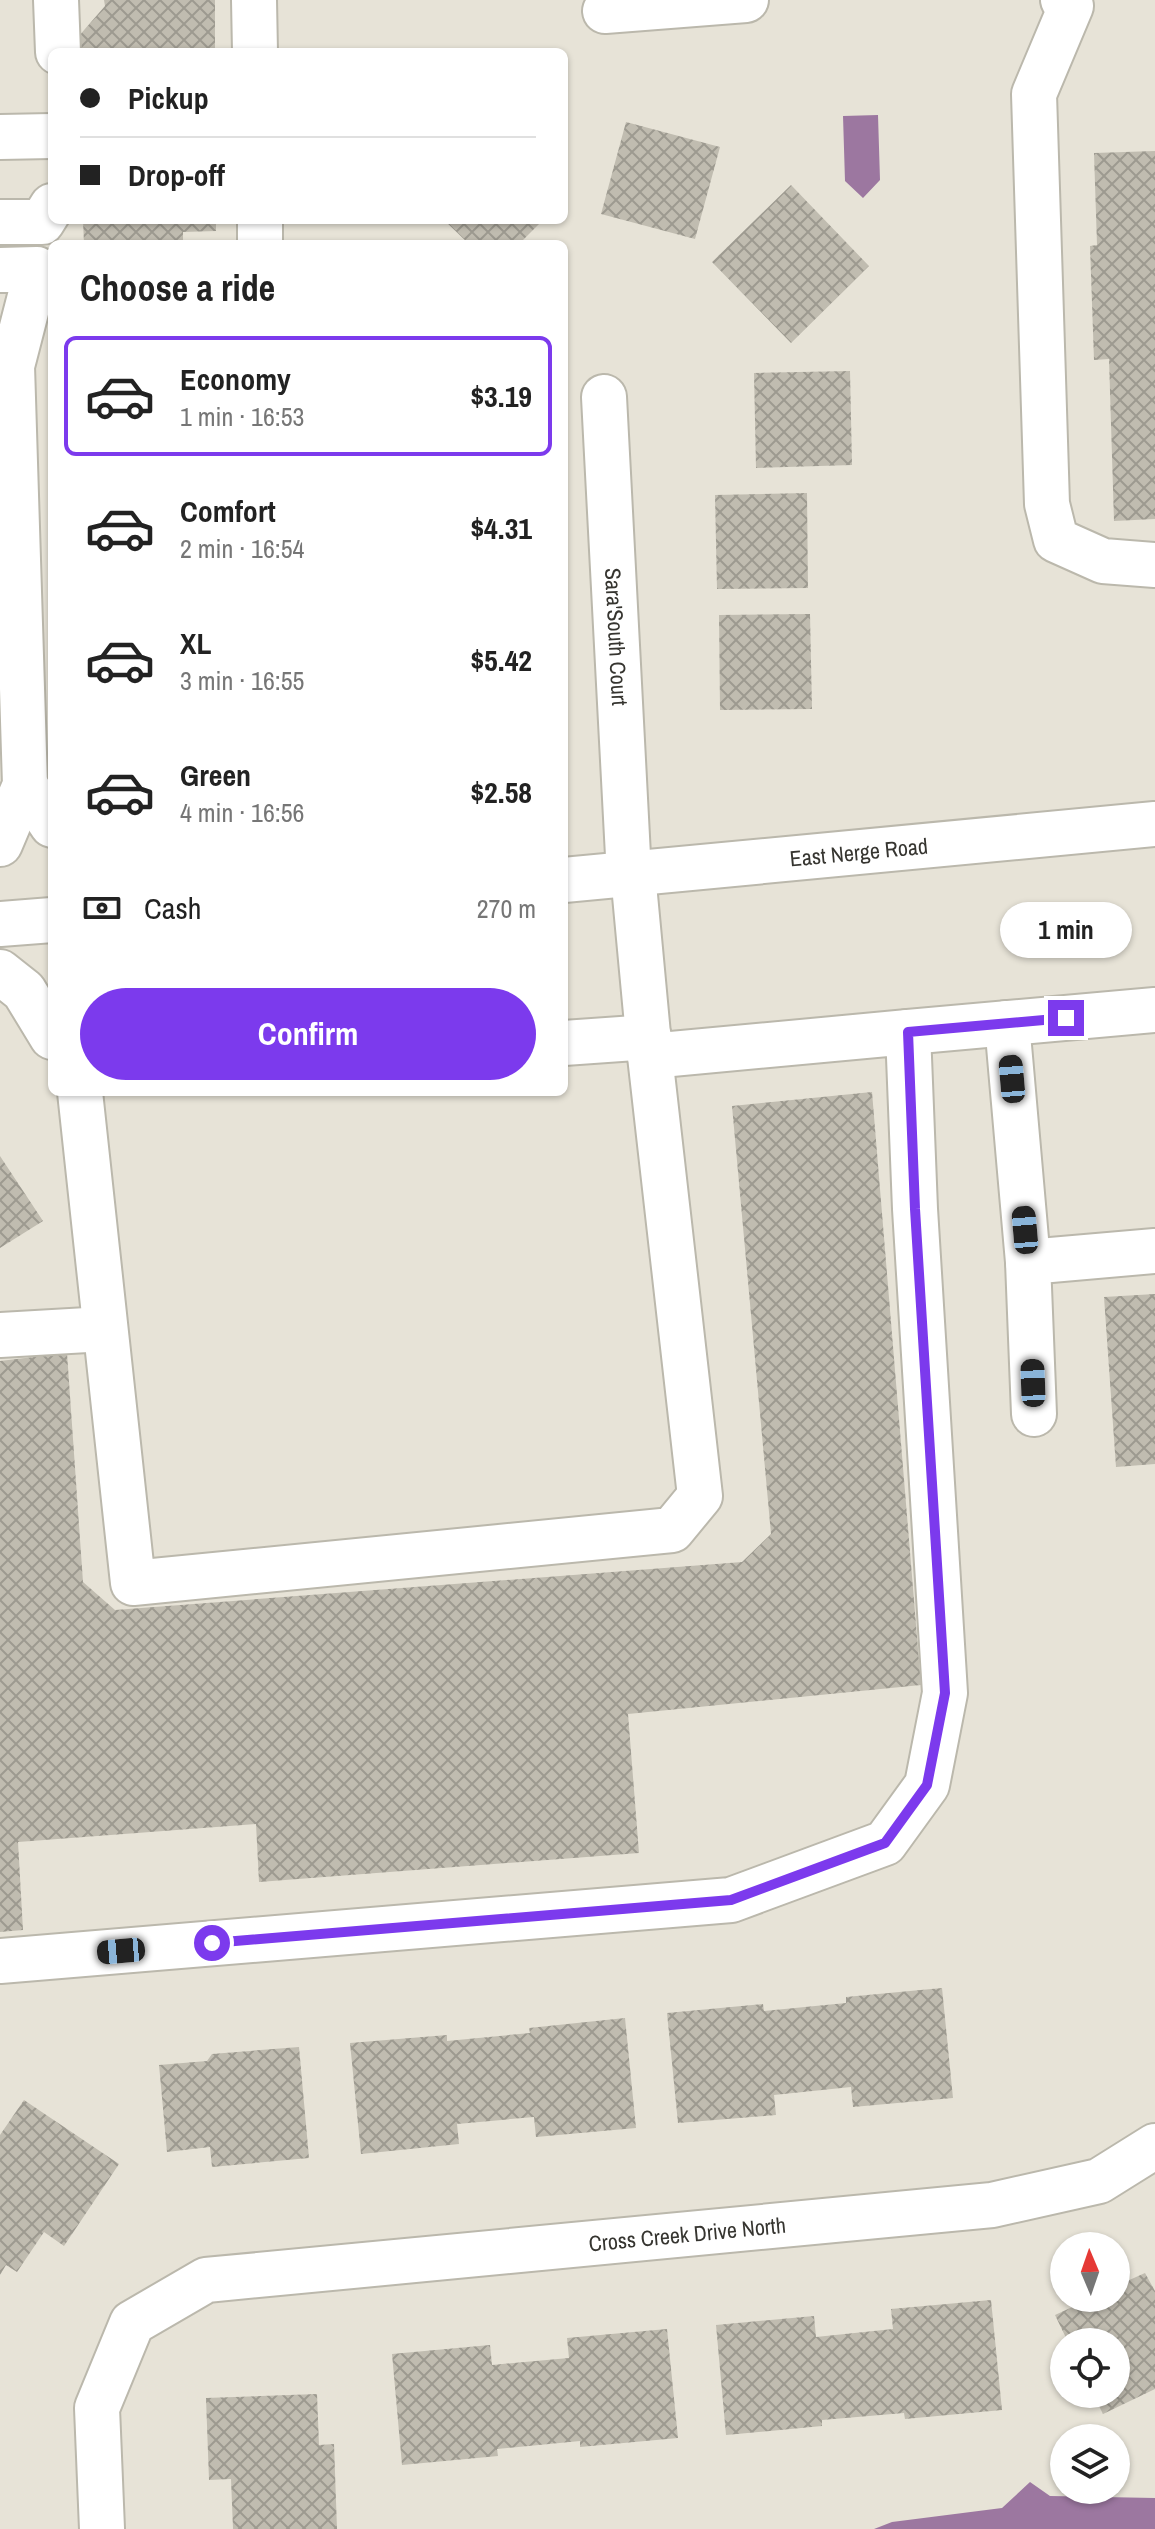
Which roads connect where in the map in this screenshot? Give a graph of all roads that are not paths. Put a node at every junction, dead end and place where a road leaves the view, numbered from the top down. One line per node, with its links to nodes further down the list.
1 (56, 0): 6 (street)
2 (254, 0): 7 (street)
3 (746, 0): 5 (street)
4 (1073, 2): 15 (street)
5 (605, 11)
6 (58, 48)
7 (255, 48)
8 (48, 136): 9 (street)
9 (0, 137)
10 (48, 212): 11 (street)
11 (0, 222)
12 (0, 270): 13 (street)
13 (10, 341): 16 (street)
14 (604, 397): 20 (street, Sara'South Court)
15 (1155, 565)
16 (26, 763): 17 (street); 19 (street)
17 (48, 815)
18 (1155, 824): 20 (street, East Nerge Road)
19 (0, 844)
20 (631, 875): 21 (street, East Nerge Road); 30 (street, Sara'South Court)
21 (568, 880)
22 (48, 920): 23 (street)
23 (0, 924)
24 (0, 972): 27 (street)
25 (1155, 1010): 26 (street)
26 (1007, 1023): 28 (street); 33 (street)
27 (48, 1030)
28 (908, 1032): 30 (street); 37 (street)
29 (568, 1043): 30 (street)
30 (650, 1046): 34 (street, Sara'South Court)
31 (80, 1096): 34 (street)
32 (1155, 1251): 33 (street)
33 (1028, 1262): 36 (street)
34 (105, 1329): 35 (street)
35 (0, 1335)
36 (1034, 1414)
37 (0, 1961)
38 (1155, 2146): 39 (street, Cross Creek Drive North)
39 (102, 2529)

